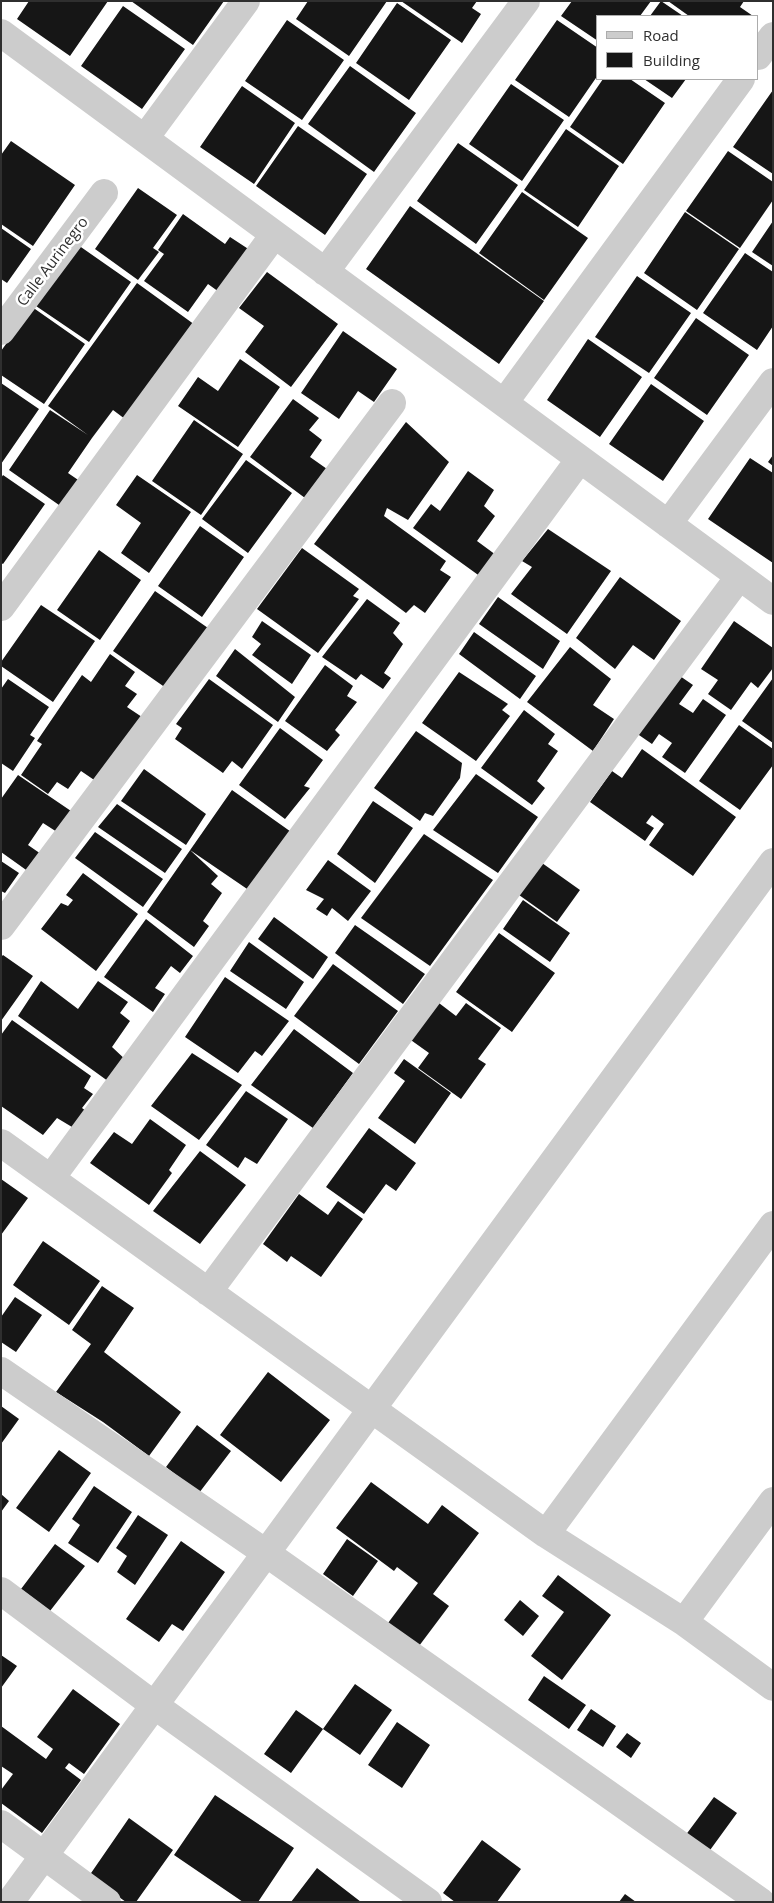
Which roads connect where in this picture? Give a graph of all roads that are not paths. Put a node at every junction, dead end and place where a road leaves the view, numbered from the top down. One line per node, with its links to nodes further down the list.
1 (246, 1): 7 (street)
2 (526, 1): 10 (street)
3 (1, 33): 7 (street)
4 (773, 36): 5 (street)
5 (759, 55)
6 (740, 80): 14 (street)
7 (145, 138): 9 (street)
8 (104, 193): 11 (street, Calle Aurinegro)
9 (274, 235): 10 (street); 19 (street)
10 (325, 272): 14 (street)
11 (1, 331)
12 (773, 382): 16 (street)
13 (392, 403): 21 (street)
14 (504, 404): 15 (street)
15 (580, 459): 16 (street); 23 (street)
16 (668, 524): 17 (street)
17 (739, 576): 18 (street); 25 (street)
18 (773, 601)
19 (1, 607)
20 (773, 862): 27 (street)
21 (1, 926)
22 (1, 1143): 23 (street)
23 (51, 1178): 25 (street)
24 (773, 1225): 29 (street)
25 (208, 1292): 27 (street)
26 (1, 1371): 30 (street)
27 (372, 1409): 29 (street); 30 (street)
28 (773, 1501): 32 (street)
29 (546, 1534): 32 (street)
30 (266, 1553): 34 (street); 40 (street)
31 (1, 1591): 34 (street)
32 (684, 1622): 33 (street)
33 (773, 1687)
34 (154, 1705): 36 (street); 39 (street)
35 (1, 1824): 36 (street)
36 (44, 1855): 37 (street); 38 (street)
37 (10, 1902)
38 (107, 1902)
39 (428, 1902)
40 (761, 1902)

